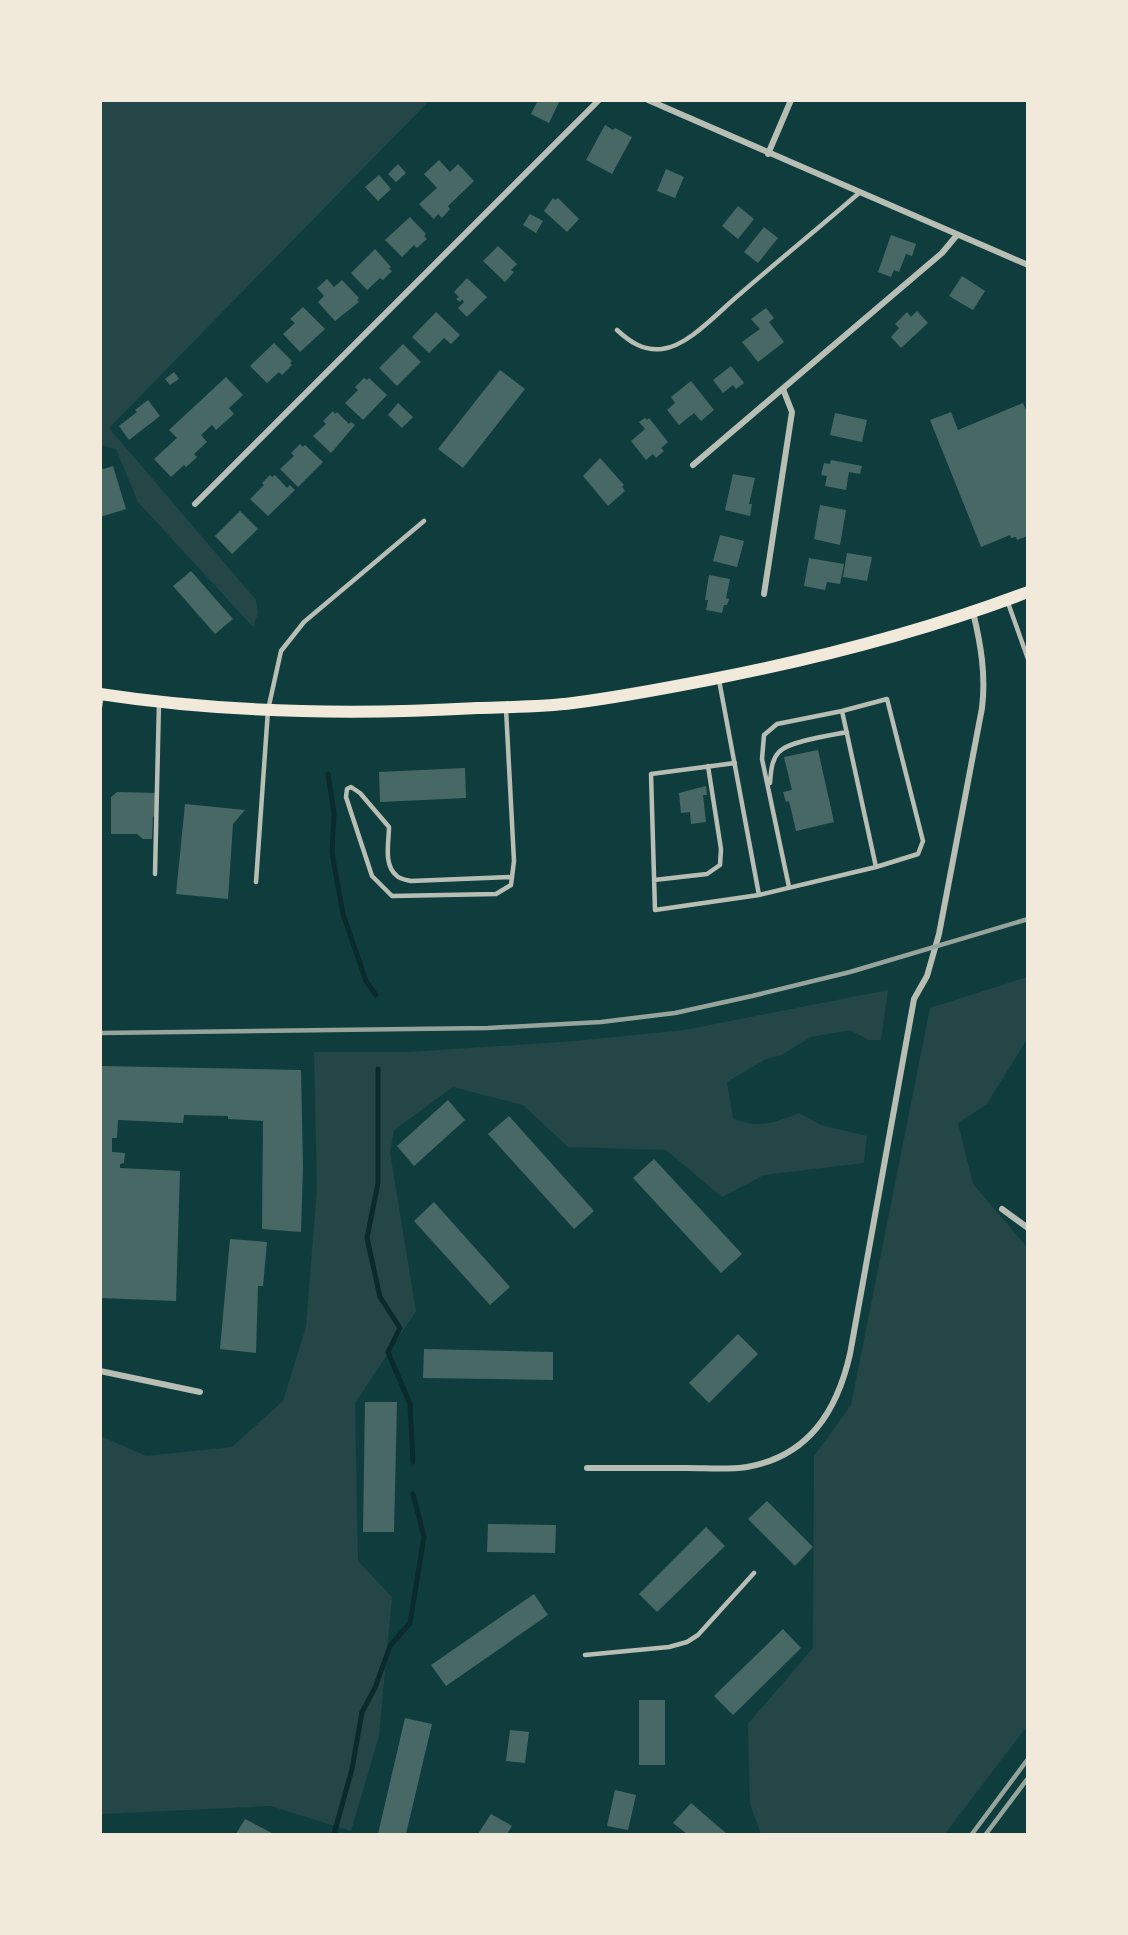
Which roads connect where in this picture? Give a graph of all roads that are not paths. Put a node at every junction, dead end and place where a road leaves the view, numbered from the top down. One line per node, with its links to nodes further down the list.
1 (599, 100): 11 (street)
2 (648, 100): 4 (street)
3 (791, 100): 4 (street)
4 (768, 154): 5 (street)
5 (859, 193): 6 (street); 8 (lane)
6 (957, 234): 7 (street); 9 (street)
7 (1028, 265)
8 (617, 330)
9 (783, 389): 10 (street); 14 (street)
10 (693, 465)
11 (195, 504)
12 (424, 521): 22 (lane)
13 (1028, 592): 15 (main road)
14 (764, 594)
15 (1007, 600): 16 (main road); 17 (lane)
16 (973, 612): 18 (main road); 39 (street)
17 (1028, 659)
18 (718, 678): 21 (main road); 25 (lane)
19 (101, 698): 20 (main road)
20 (159, 702): 22 (main road); 29 (lane)
21 (506, 707): 22 (main road); 30 (lane)
22 (268, 710): 32 (lane)
23 (842, 711): 24 (lane); 27 (lane); 28 (lane)
24 (847, 732): 27 (lane); 28 (lane)
25 (735, 763): 26 (lane); 34 (lane)
26 (708, 766): 31 (lane); 31 (lane)
27 (769, 789): 33 (lane)
28 (876, 867): 33 (lane)
29 (155, 874)
30 (512, 877): 30 (lane)
31 (654, 880): 34 (lane)
32 (256, 882)
33 (789, 887): 34 (lane)
34 (759, 895)
35 (1002, 1209): 36 (street)
36 (1028, 1228)
37 (100, 1371): 38 (street)
38 (200, 1392)
39 (587, 1468)
40 (754, 1573): 41 (lane)
41 (585, 1654)

